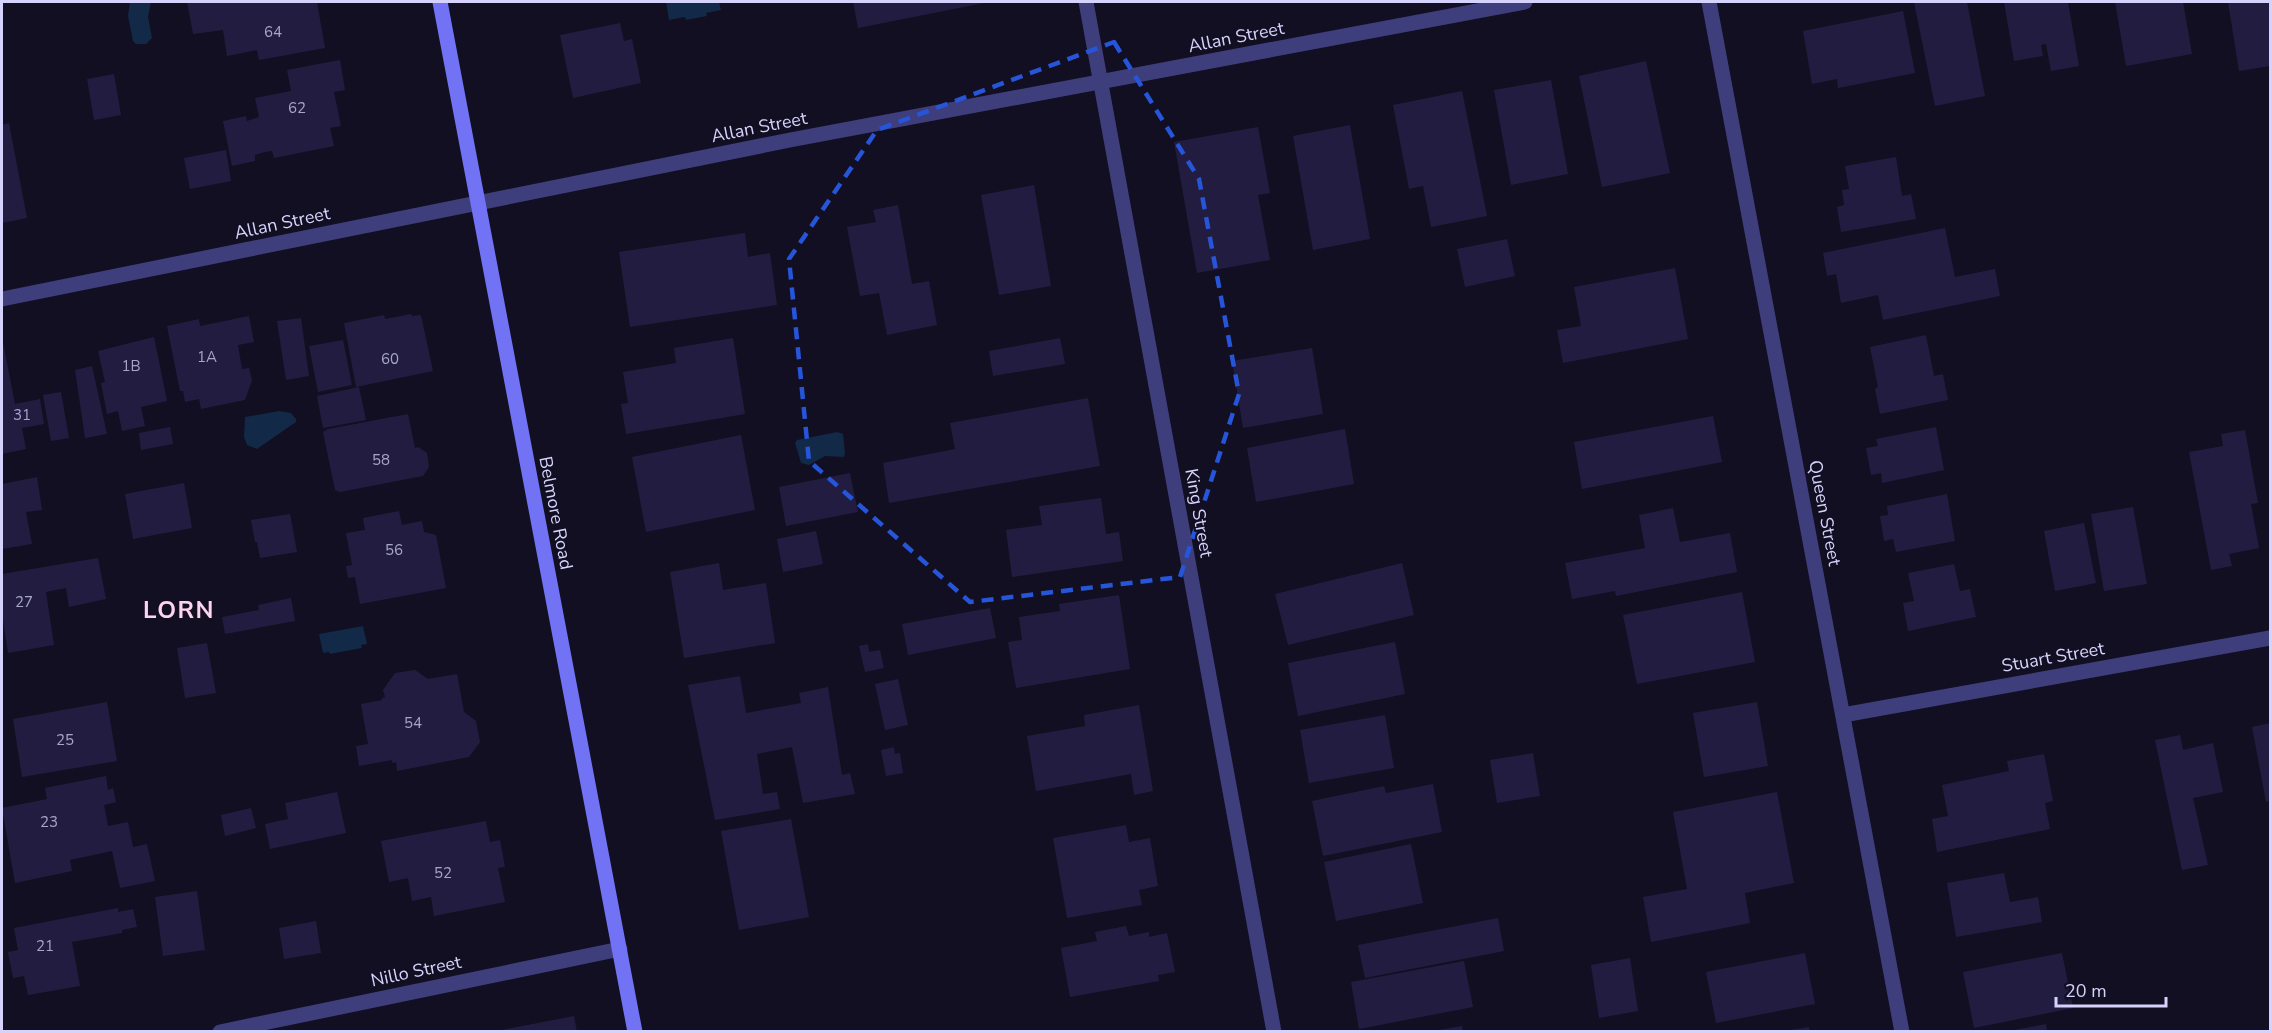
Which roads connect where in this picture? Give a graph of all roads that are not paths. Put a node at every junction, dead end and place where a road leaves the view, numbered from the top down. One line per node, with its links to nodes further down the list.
1 (440, 2): 6 (main road, Belmore Road)
2 (1086, 2): 5 (street, King Street)
3 (1525, 2): 5 (street, Allan Street)
4 (1709, 2): 9 (street, Queen Street)
5 (1101, 83): 6 (street, Allan Street); 13 (street, King Street)
6 (477, 202): 7 (street, Allan Street); 10 (main road, Belmore Road)
7 (2, 299)
8 (2271, 638): 9 (street, Stuart Street)
9 (1843, 715): 14 (street, Queen Street)
10 (620, 949): 11 (street, Nillo Street); 12 (main road, Belmore Road)
11 (220, 1032)
12 (635, 1032)
13 (1274, 1032)
14 (1902, 1032)

